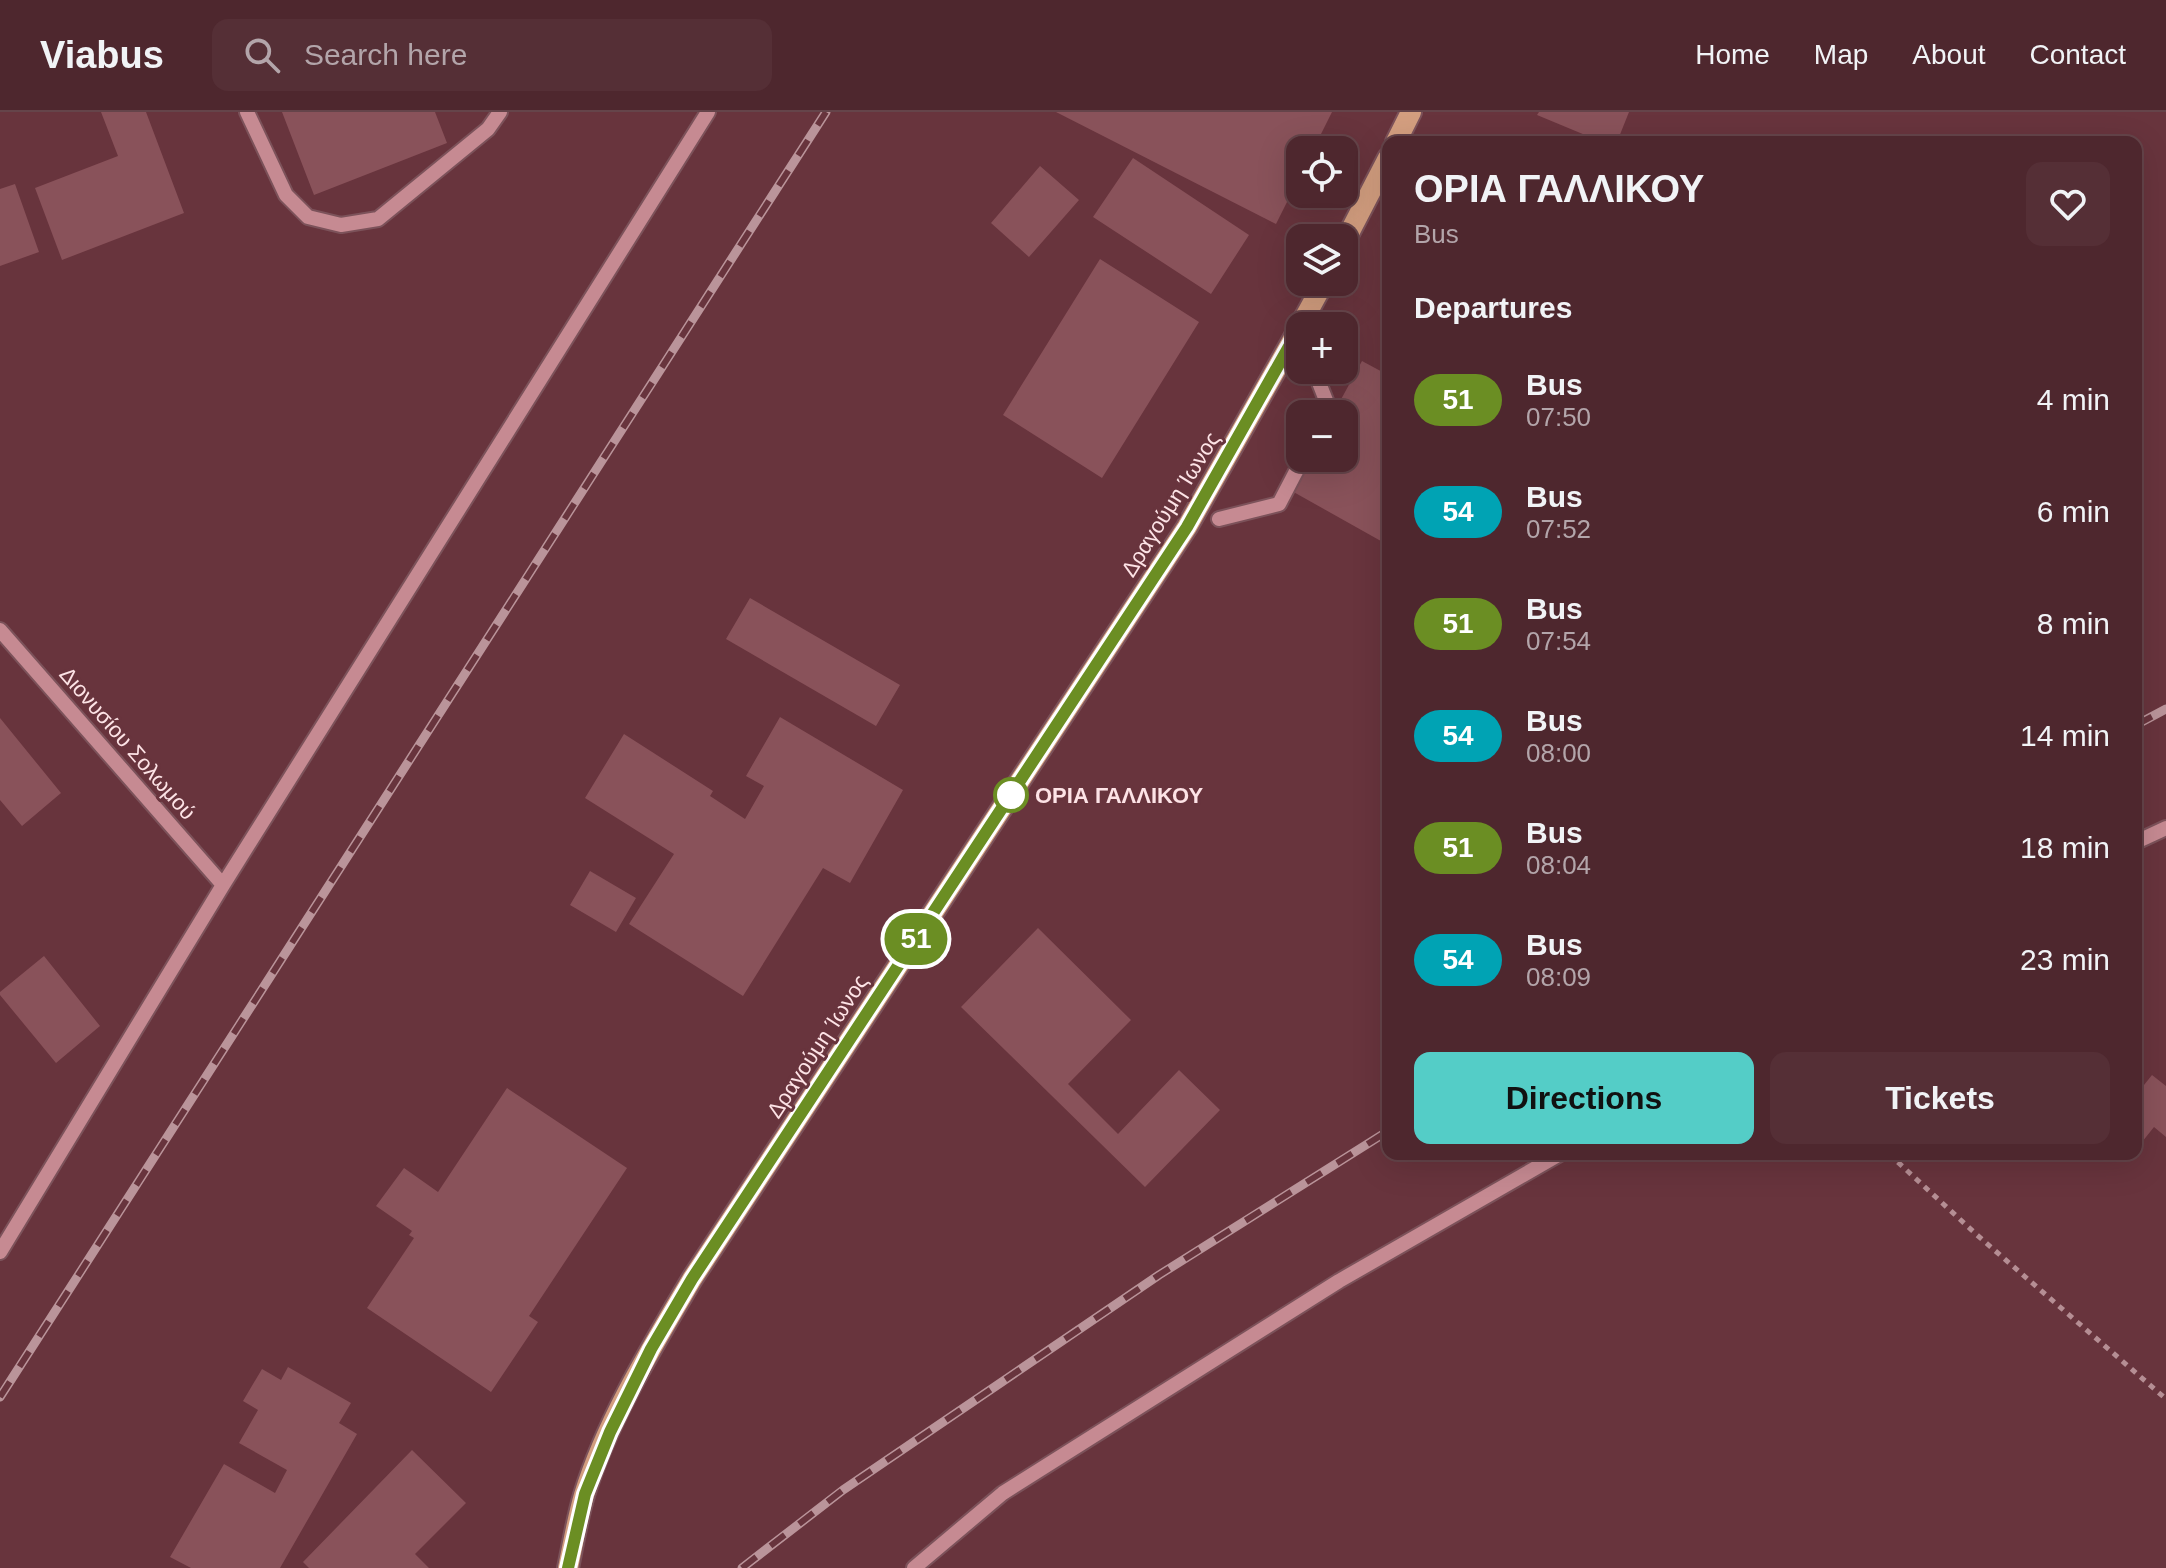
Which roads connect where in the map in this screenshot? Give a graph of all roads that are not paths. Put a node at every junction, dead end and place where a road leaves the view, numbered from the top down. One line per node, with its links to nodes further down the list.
1 (247, 112): 2 (street)
2 (500, 112)
3 (708, 112): 14 (street)
4 (1411, 112): 5 (main road)
5 (1399, 136)
6 (1382, 170): 7 (main road)
7 (1354, 224)
8 (1286, 351): 17 (main road, Δραγούμη Ίωνος)
9 (1296, 472): 10 (street)
10 (1219, 519)
11 (0, 630): 14 (street, Διονυσίου Σολωμού)
12 (2166, 828): 13 (street)
13 (2142, 839)
14 (223, 885): 16 (street)
15 (1550, 1160): 18 (street)
16 (0, 1252)
17 (568, 1568)
18 (914, 1568)

